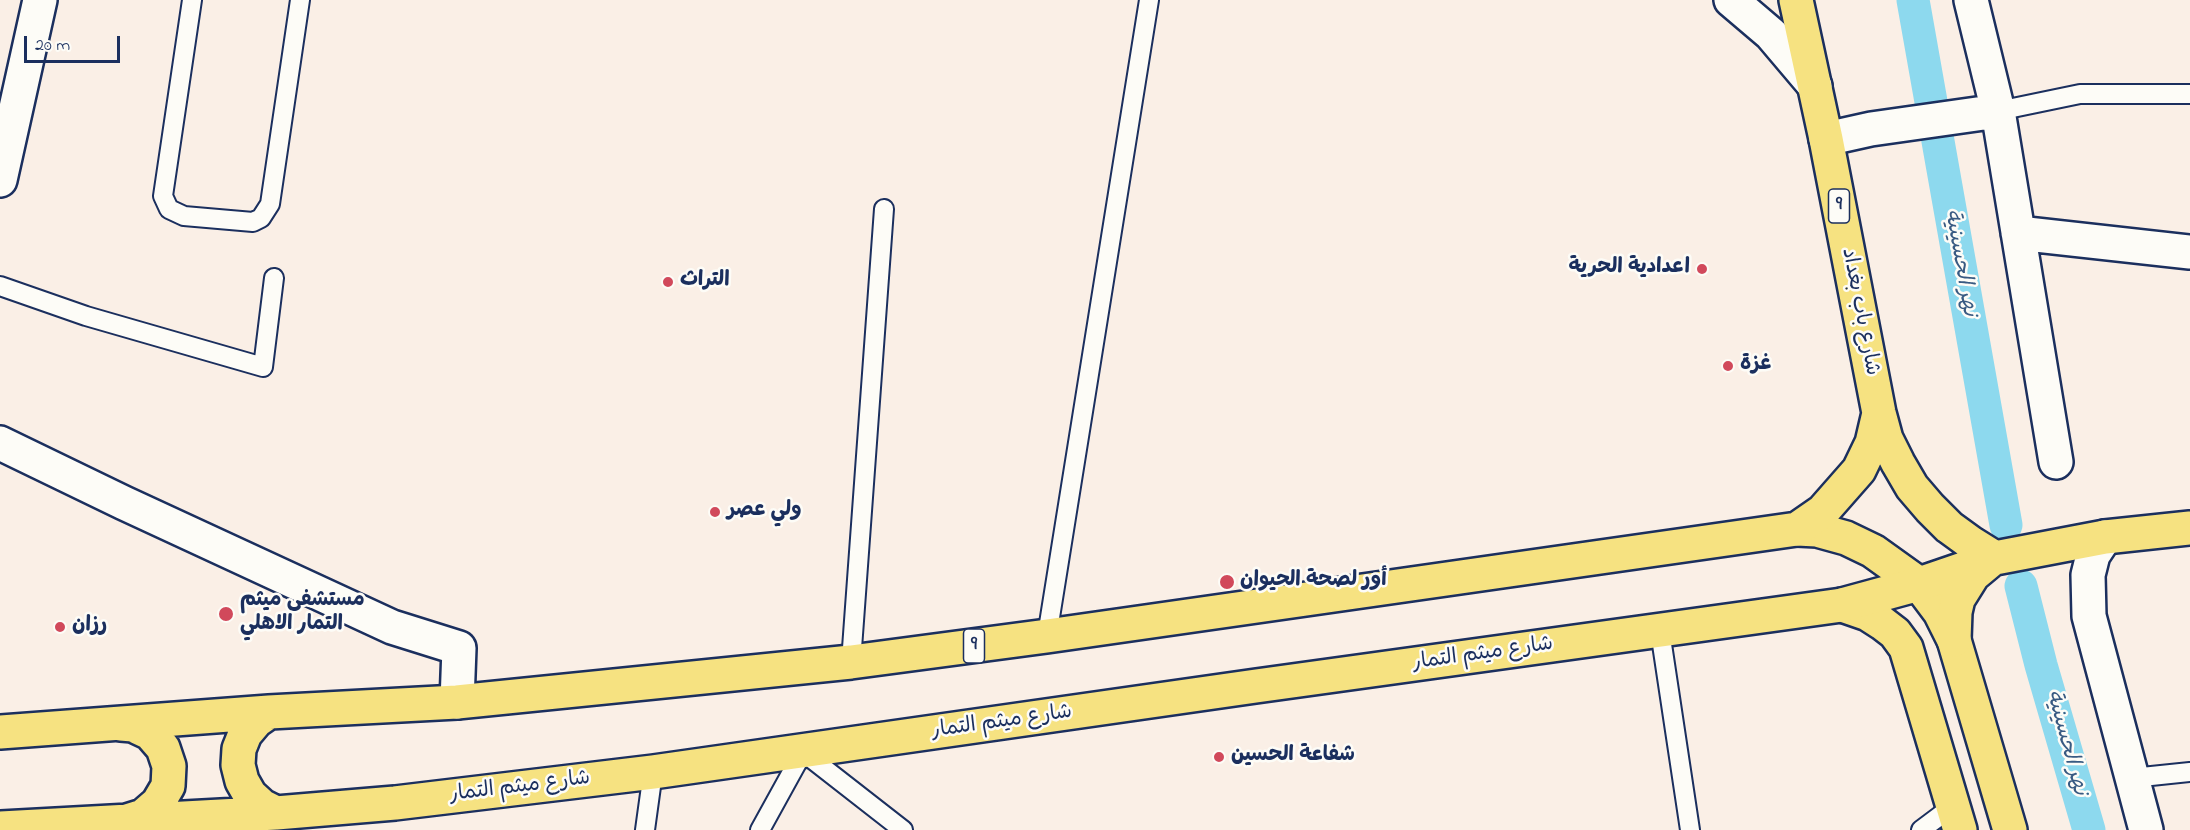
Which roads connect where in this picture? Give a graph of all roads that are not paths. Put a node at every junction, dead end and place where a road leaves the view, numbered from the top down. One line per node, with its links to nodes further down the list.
1 (40, 0): 12 (street)
2 (192, 0): 3 (lane)
3 (300, 0)
4 (1149, 0): 28 (lane)
5 (1731, 0): 8 (street)
6 (1796, 0): 8 (main road, شارع باب بغداد / 9)
7 (1971, 0): 10 (street)
8 (1815, 86): 11 (main road, شارع باب بغداد / 9)
9 (2190, 94): 10 (lane)
10 (1998, 111): 11 (street); 14 (street)
11 (1826, 139): 18 (main road, شارع باب بغداد / 9)
12 (0, 180)
13 (884, 209): 31 (lane)
14 (2018, 233): 15 (street); 20 (street)
15 (2190, 252)
16 (274, 278): 17 (lane)
17 (0, 286)
18 (1879, 413): 22 (main road, 9); 24 (main road, شارع باب بغداد)
19 (0, 442): 32 (street)
20 (2056, 462)
21 (2190, 528): 23 (main road, شارع ميثم التمار)
22 (1797, 529): 25 (main road); 28 (main road, 9)
23 (2105, 537): 24 (main road, شارع ميثم التمار); 39 (street)
24 (1995, 558): 25 (main road, شارع ميثم التمار); 29 (main road)
25 (1919, 584): 26 (main road, شارع ميثم التمار); 29 (main road)
26 (1842, 605): 27 (main road, شارع ميثم التمار); 30 (main road)
27 (1660, 631): 36 (main road, شارع ميثم التمار); 47 (lane)
28 (1047, 636): 31 (main road, 9)
29 (1954, 640): 30 (main road); 49 (main road)
30 (1908, 655): 41 (main road)
31 (851, 662): 32 (main road, 9)
32 (457, 702): 33 (main road, 9)
33 (269, 712): 34 (main road, 9); 40 (main road)
34 (113, 724): 35 (main road, 9); 42 (main road)
35 (0, 732)
36 (803, 752): 37 (main road, شارع ميثم التمار); 45 (lane); 46 (lane)
37 (653, 772): 40 (main road, شارع ميثم التمار); 44 (lane)
38 (2190, 772): 39 (lane)
39 (2132, 778): 50 (street)
40 (276, 813): 42 (main road, شارع ميثم التمار)
41 (1956, 818): 48 (lane)
42 (125, 822): 43 (main road, شارع ميثم التمار)
43 (0, 828)
44 (645, 830)
45 (759, 830)
46 (903, 830)
47 (1690, 830)
48 (1921, 830)
49 (2010, 830)
50 (2146, 830)

